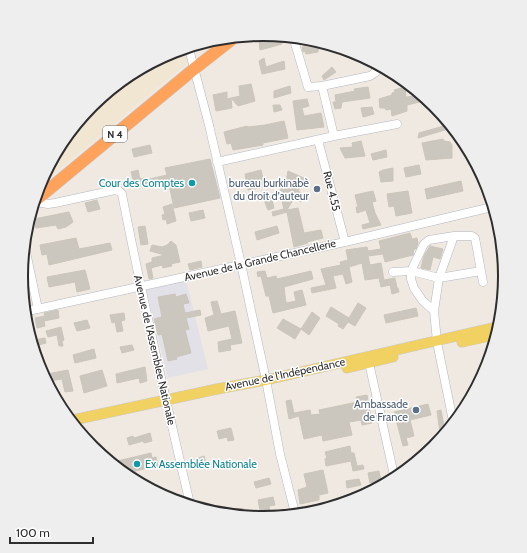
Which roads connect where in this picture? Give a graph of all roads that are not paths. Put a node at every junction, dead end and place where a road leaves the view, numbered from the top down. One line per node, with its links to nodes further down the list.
1 (295, 43): 6 (street)
2 (225, 45): 4 (highway, N 4)
3 (190, 52): 4 (street)
4 (194, 69): 10 (street); 11 (highway, N 4)
5 (376, 70): 6 (street)
6 (322, 86): 8 (street)
7 (398, 124): 8 (street)
8 (334, 136): 9 (street)
9 (318, 140): 10 (street); 15 (street, Rue 4.55)
10 (217, 162): 16 (street)
11 (42, 196)
12 (40, 202): 23 (street, Avenue de l'Assemblee Nationale)
13 (489, 208): 15 (street, Avenue de la Grande Chancellerie)
14 (454, 236): 18 (street); 19 (street); 21 (street)
15 (345, 242): 16 (street, Avenue de la Grande Chancellerie)
16 (241, 264): 23 (street, Avenue de la Grande Chancellerie); 31 (street)
17 (29, 265): 24 (street)
18 (481, 270): 21 (street); 22 (street)
19 (410, 271): 20 (street); 21 (street); 26 (street)
20 (393, 272)
21 (440, 278): 26 (street)
22 (483, 282)
23 (140, 288): 24 (street, Avenue de la Grande Chancellerie); 32 (street, Avenue de l'Assemblee Nationale)
24 (38, 309): 25 (street, Avenue de la Grande Chancellerie)
25 (31, 310)
26 (434, 311): 29 (street)
27 (493, 328): 29 (main road, Avenue de l'Indépendance)
28 (491, 335): 29 (main road, Avenue de l'Indépendance)
29 (438, 344): 30 (main road, Avenue de l'Indépendance); 31 (main road, Avenue de l'Indépendance); 34 (street)
30 (369, 363): 31 (main road, Avenue de l'Indépendance); 37 (street)
31 (266, 382): 32 (main road, Avenue de l'Indépendance); 39 (street)
32 (166, 403): 33 (main road, Avenue de l'Indépendance); 38 (street, Avenue de l'Assemblee Nationale)
33 (116, 414): 35 (main road, Avenue de l'Indépendance); 36 (main road, Avenue de l'Indépendance)
34 (452, 417)
35 (77, 419)
36 (80, 424)
37 (393, 472)
38 (189, 500)
39 (294, 510)

